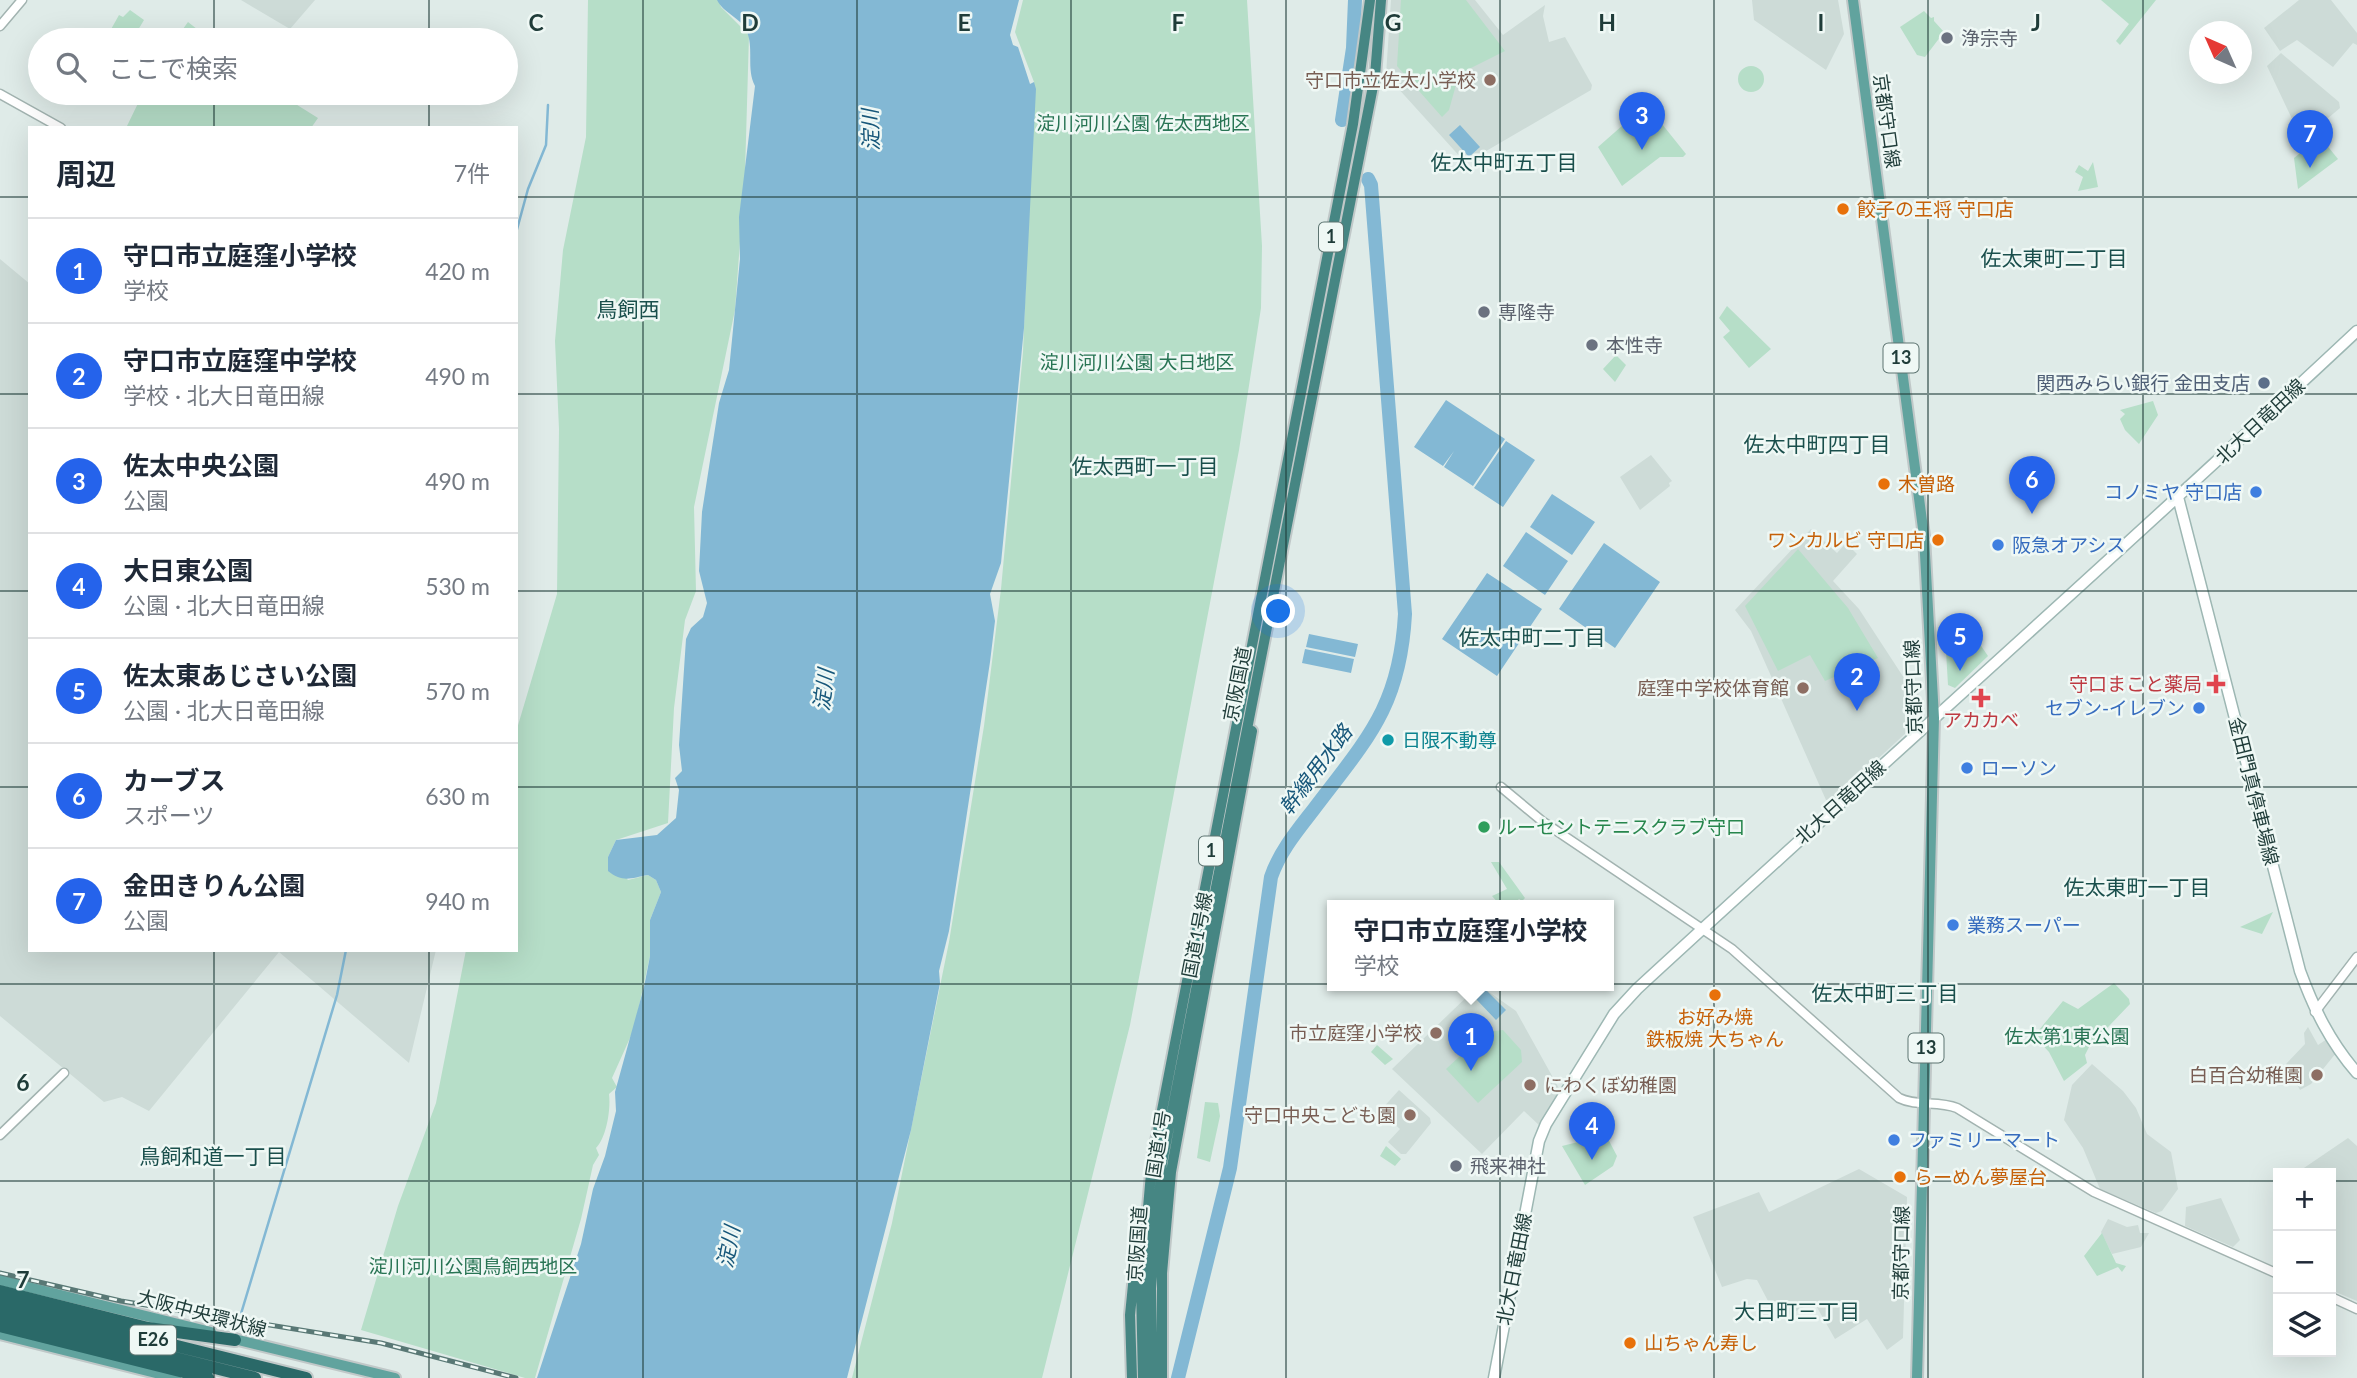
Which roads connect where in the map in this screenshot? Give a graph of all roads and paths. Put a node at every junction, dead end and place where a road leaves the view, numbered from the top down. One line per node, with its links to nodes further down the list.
1 (22, 0): 5 (street)
2 (1370, 0): 8 (highway, 京阪国道 / 1)
3 (1381, 0): 8 (highway, 京阪国道 / 1)
4 (1853, 0): 12 (main road, 京都守口線 / 13)
5 (0, 26)
6 (0, 94): 7 (street)
7 (57, 126)
8 (1318, 328): 11 (highway, 京阪国道 / 1); 22 (highway, 京阪国道 / 1)
9 (2357, 331): 10 (main road, 北大日竜田線)
10 (2178, 497): 12 (main road, 北大日竜田線); 16 (main road, 金田門真停車場線)
11 (1257, 668): 17 (highway, 国道1号線 / 1); 40 (highway, 京阪国道 / 1)
12 (1934, 718): 14 (main road, 北大日竜田線); 20 (main road, 京都守口線 / 13)
13 (1501, 787): 14 (street)
14 (1701, 930): 20 (street); 42 (main road, 北大日竜田線)
15 (2357, 957): 16 (street)
16 (2315, 1012): 19 (main road, 金田門真停車場線)
17 (1194, 1043): 41 (highway, 国道1号 / 1)
18 (64, 1073): 21 (street)
19 (2357, 1073)
20 (1925, 1103): 23 (street); 43 (main road, 京都守口線 / 13)
21 (0, 1136)
22 (1147, 1203): 38 (highway, 1); 39 (highway, 京阪国道 / 1)
23 (2273, 1271)
24 (0, 1280): 32 (main road, 大阪中央環状線)
25 (0, 1291): 32 (highway)
26 (2336, 1299): 28 (street)
27 (0, 1302): 36 (highway, E26)
28 (2357, 1309)
29 (0, 1314): 35 (highway, E26)
30 (0, 1326): 34 (highway)
31 (0, 1334): 33 (main road)
32 (235, 1340): 37 (main road, 大阪中央環状線)
33 (176, 1378)
34 (208, 1378)
35 (255, 1378)
36 (306, 1378)
37 (396, 1378)
38 (1132, 1378)
39 (1143, 1378)
40 (1153, 1378)
41 (1162, 1378)
42 (1493, 1378)
43 (1917, 1378)

